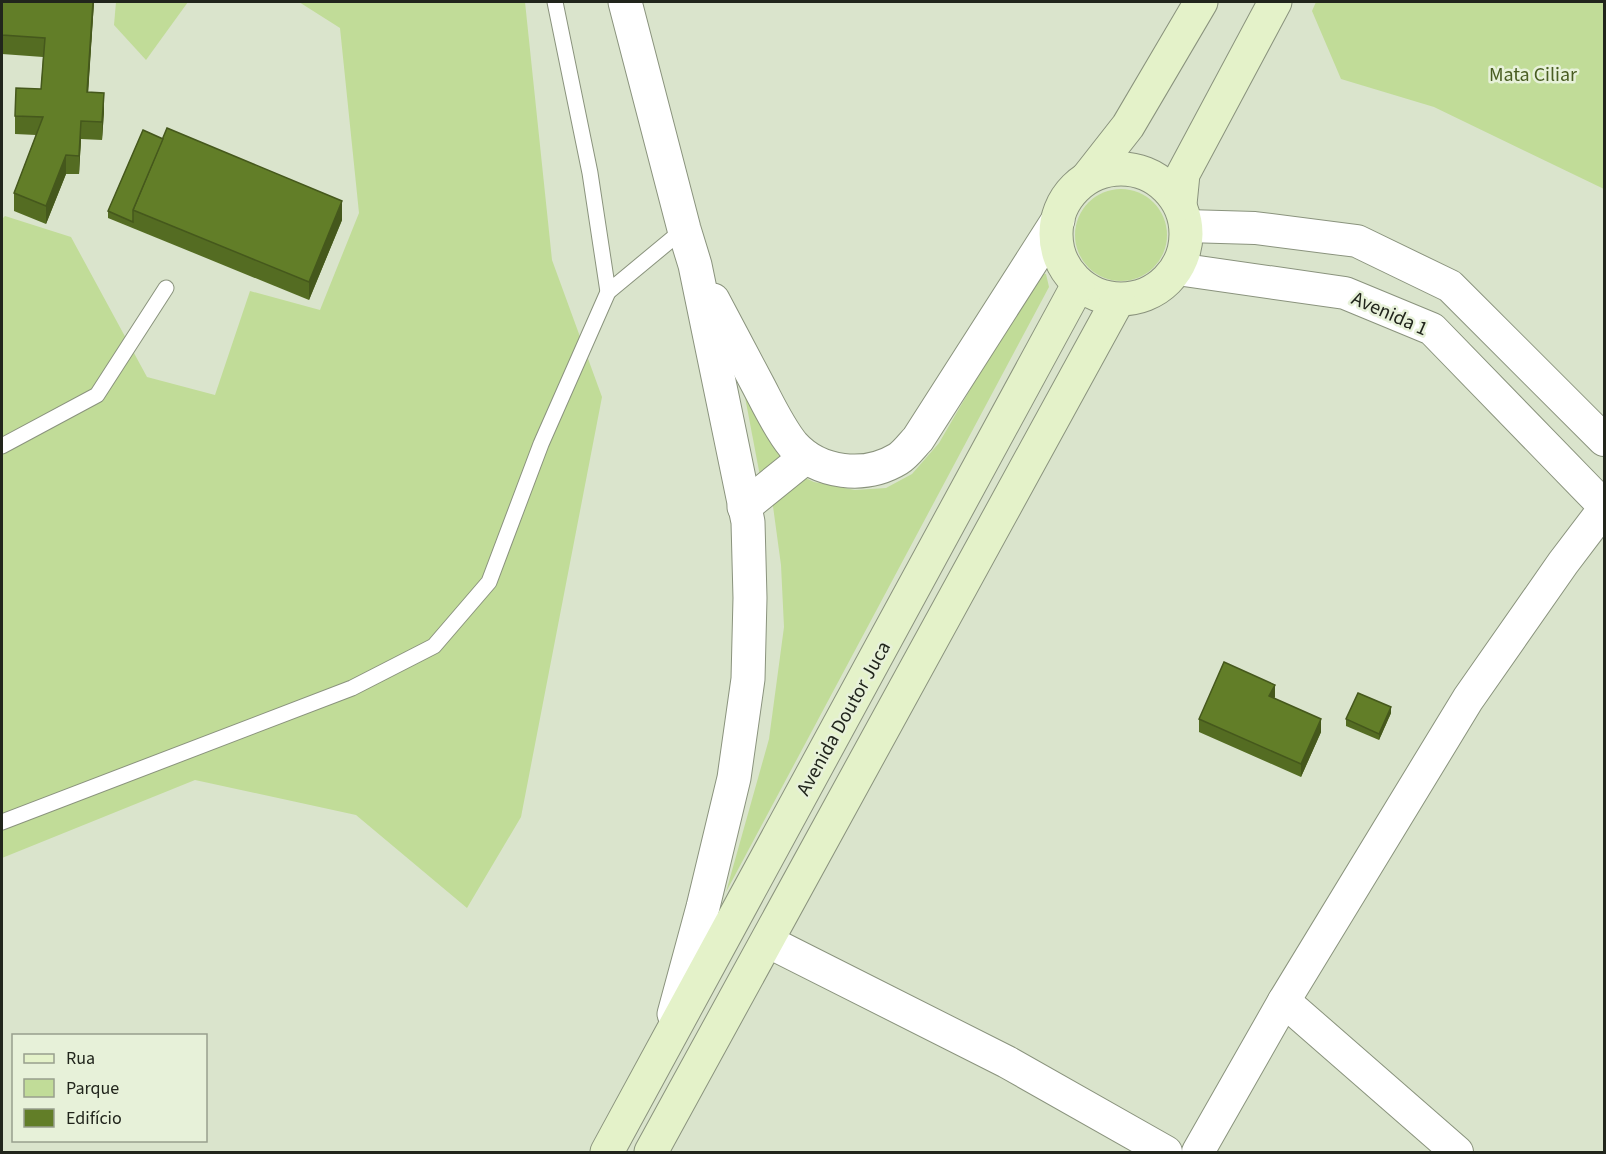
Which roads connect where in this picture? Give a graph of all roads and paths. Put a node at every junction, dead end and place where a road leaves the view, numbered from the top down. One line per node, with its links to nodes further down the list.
1 (555, 2): 13 (lane)
2 (625, 2): 8 (street)
3 (1200, 2): 5 (main road)
4 (1275, 2): 6 (main road)
5 (1088, 177): 6 (main road); 7 (main road)
6 (1184, 215): 10 (main road); 15 (street)
7 (1058, 220): 11 (main road); 17 (street)
8 (684, 229): 9 (street); 13 (lane)
9 (695, 265): 17 (street); 18 (street)
10 (1177, 269): 14 (main road); 19 (street, Avenida 1)
11 (1078, 285): 14 (main road); 23 (main road, Avenida Doutor Juca)
12 (166, 288): 16 (lane)
13 (608, 292): 20 (lane)
14 (1118, 300): 21 (main road, Avenida Doutor Juca)
15 (1605, 440)
16 (2, 446)
17 (806, 457): 18 (street)
18 (744, 507): 23 (street)
19 (1605, 507): 22 (street)
20 (2, 822)
21 (766, 941): 25 (main road, Avenida Doutor Juca); 26 (street)
22 (1284, 1001): 27 (street); 28 (street)
23 (664, 1047): 24 (main road, Avenida Doutor Juca)
24 (607, 1152)
25 (651, 1152)
26 (1166, 1152)
27 (1198, 1152)
28 (1457, 1152)

